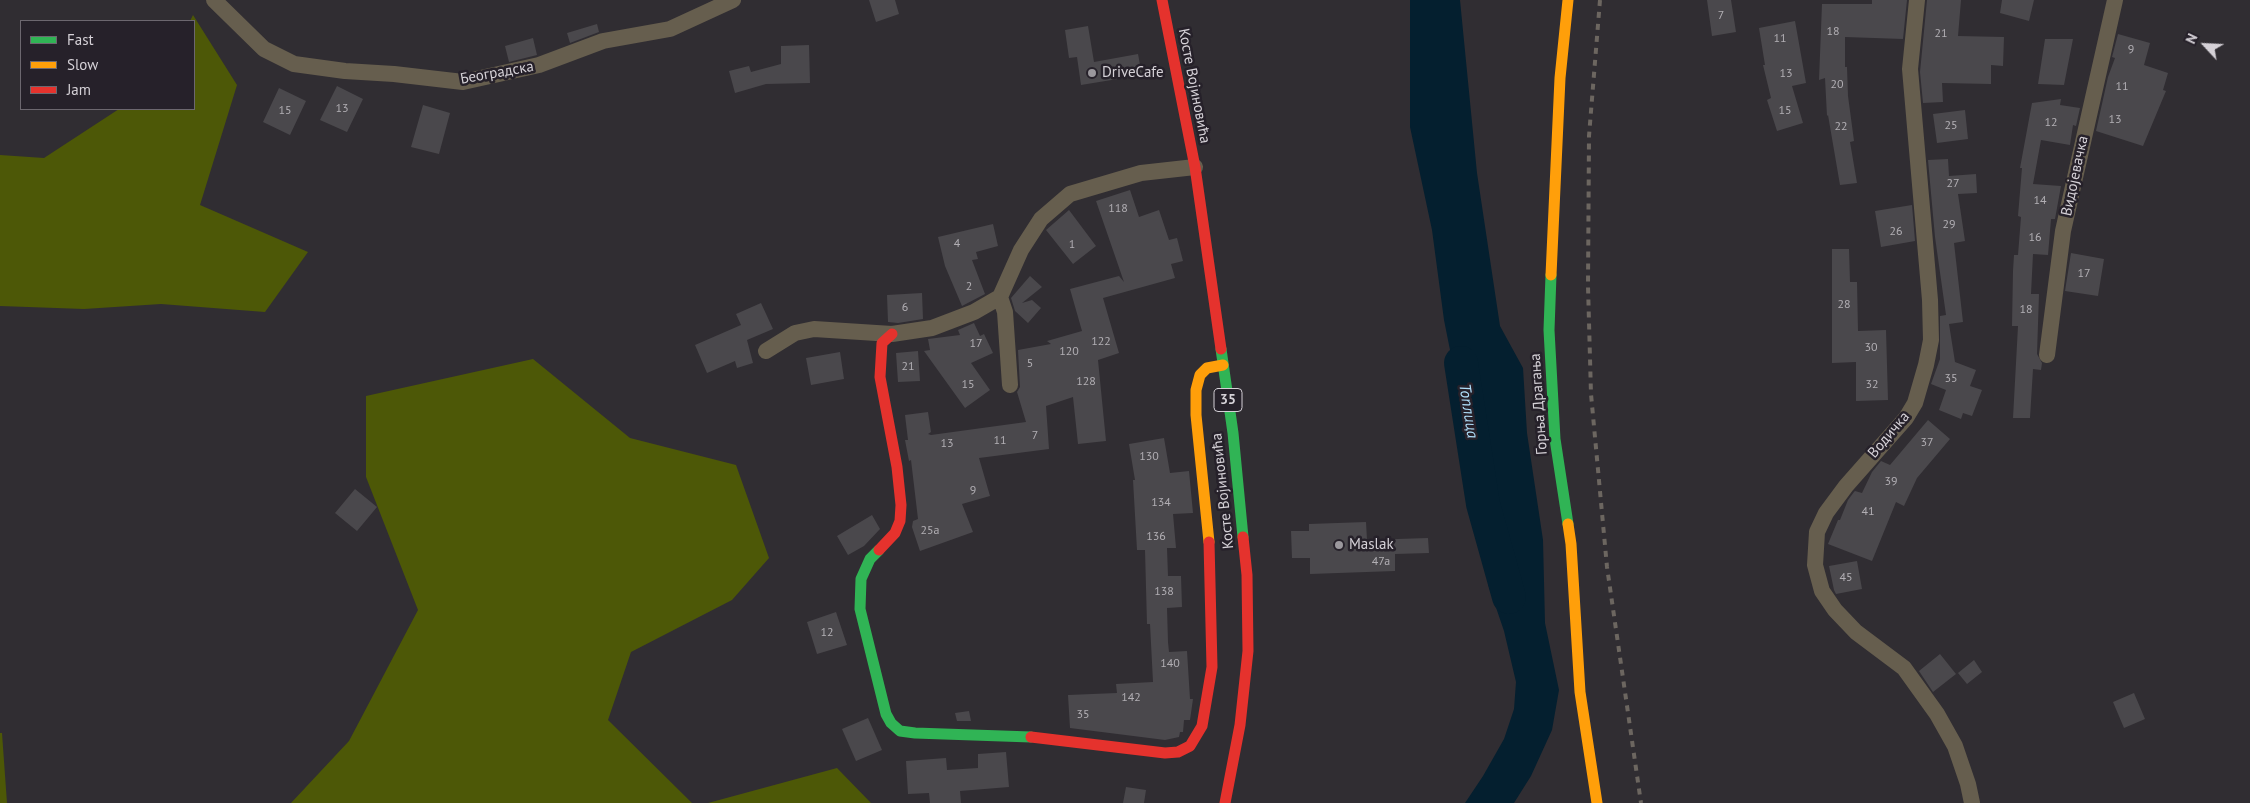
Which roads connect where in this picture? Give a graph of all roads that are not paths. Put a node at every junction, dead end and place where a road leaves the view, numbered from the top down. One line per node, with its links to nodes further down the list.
1 (214, 0): 2 (street, Београдска)
2 (733, 0)
3 (1162, 0): 7 (street, Косте Војиновића / 35)
4 (1568, 0): 15 (street, Горња Драгања)
5 (1917, 0): 16 (street, Водичка)
6 (2115, 0): 11 (street, Видојевачка)
7 (1194, 167): 8 (street); 12 (street, Косте Војиновића / 35)
8 (1000, 297): 9 (street); 13 (street)
9 (892, 334): 10 (street); 12 (street)
10 (766, 351)
11 (2047, 355)
12 (1223, 365): 14 (street, Косте Војиновића / 35)
13 (1010, 385)
14 (1226, 803)
15 (1597, 803)
16 (1972, 803)

